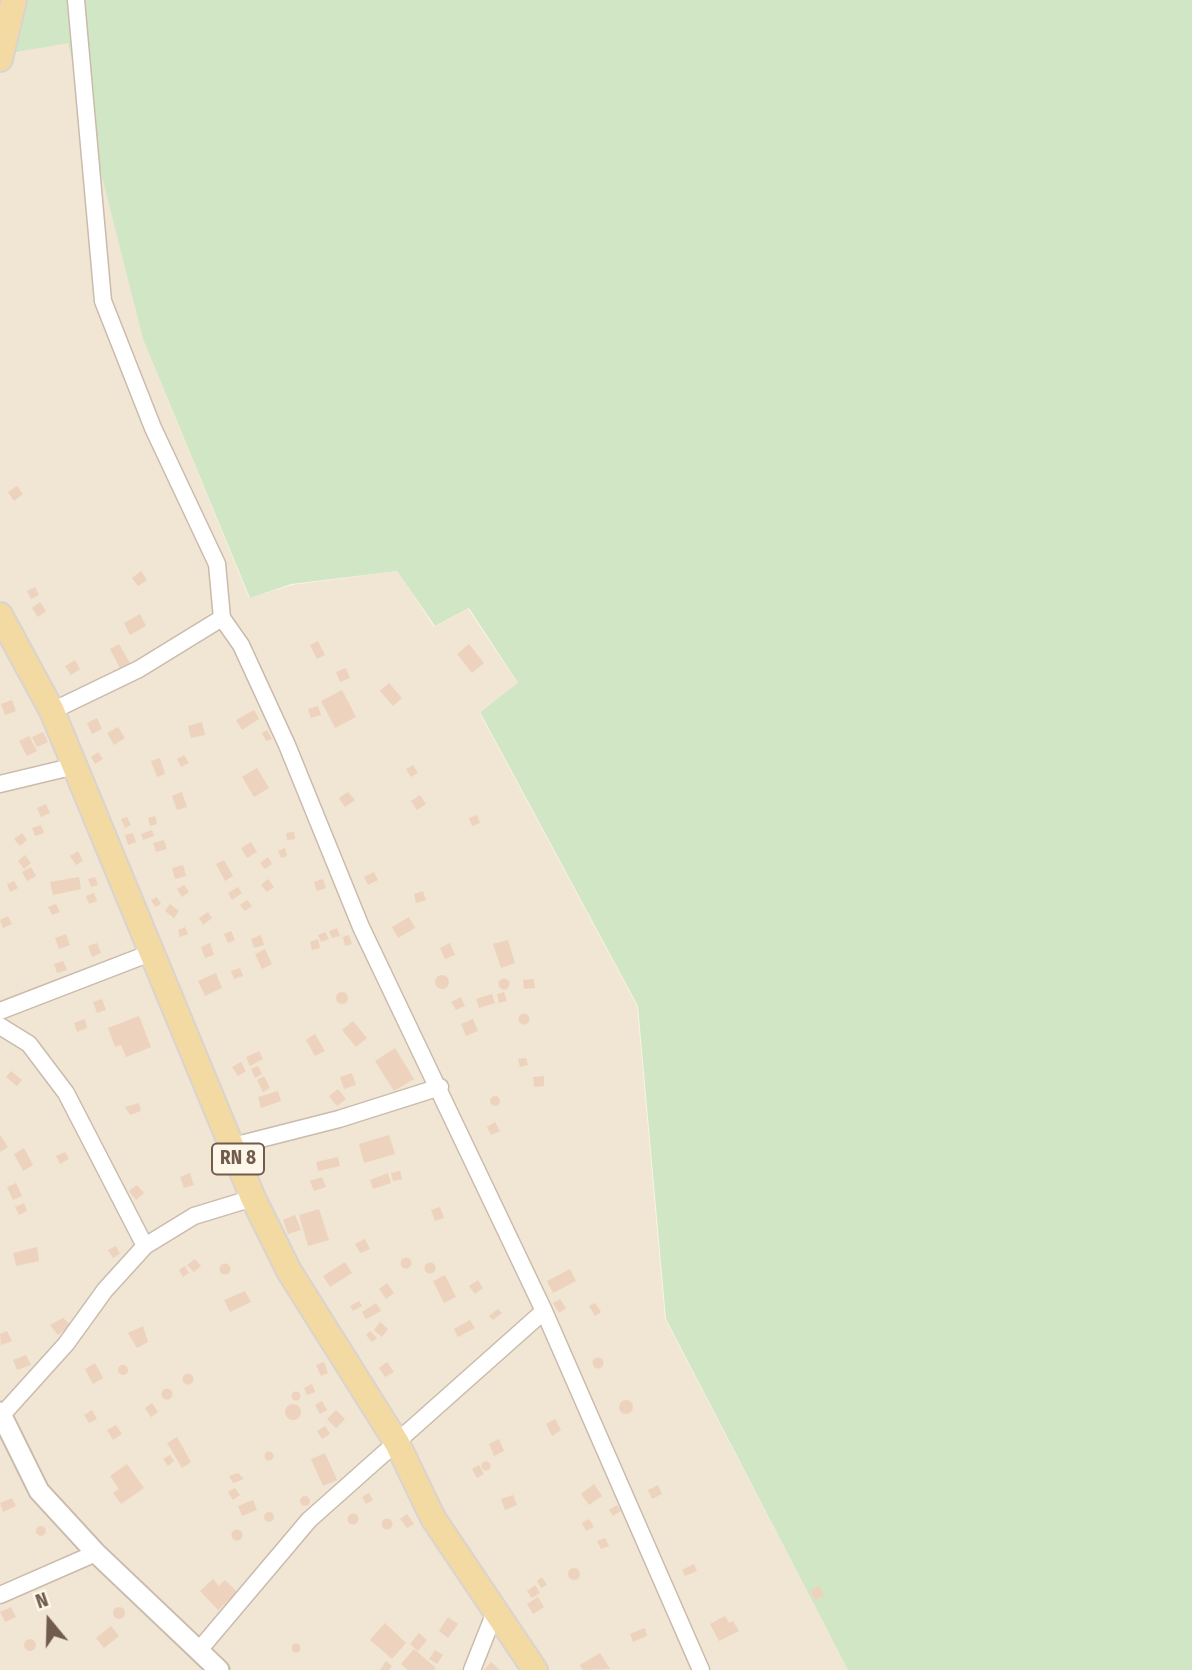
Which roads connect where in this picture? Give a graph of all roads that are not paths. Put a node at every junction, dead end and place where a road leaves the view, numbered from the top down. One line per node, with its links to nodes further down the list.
1 (14, 0): 3 (main road)
2 (76, 0): 4 (street)
3 (0, 59)
4 (222, 618): 6 (street); 12 (street)
5 (1, 619): 6 (main road, RN 8)
6 (52, 711): 7 (main road, RN 8)
7 (75, 766): 8 (street); 9 (main road, RN 8)
8 (0, 784)
9 (153, 952): 10 (street); 13 (main road, RN 8)
10 (0, 1011)
11 (0, 1026): 15 (street)
12 (440, 1087): 13 (street); 16 (street)
13 (233, 1146): 14 (main road, RN 8)
14 (253, 1198): 15 (street); 18 (main road, RN 8)
15 (145, 1245): 17 (street)
16 (544, 1311): 18 (street); 26 (street)
17 (1, 1413): 19 (street)
18 (397, 1443): 21 (main road, RN 8); 22 (street)
19 (96, 1553): 20 (street); 22 (street)
20 (0, 1595)
21 (495, 1612): 24 (street); 25 (main road, RN 8)
22 (200, 1649): 23 (street)
23 (219, 1670)
24 (472, 1670)
25 (536, 1670)
26 (701, 1670)

